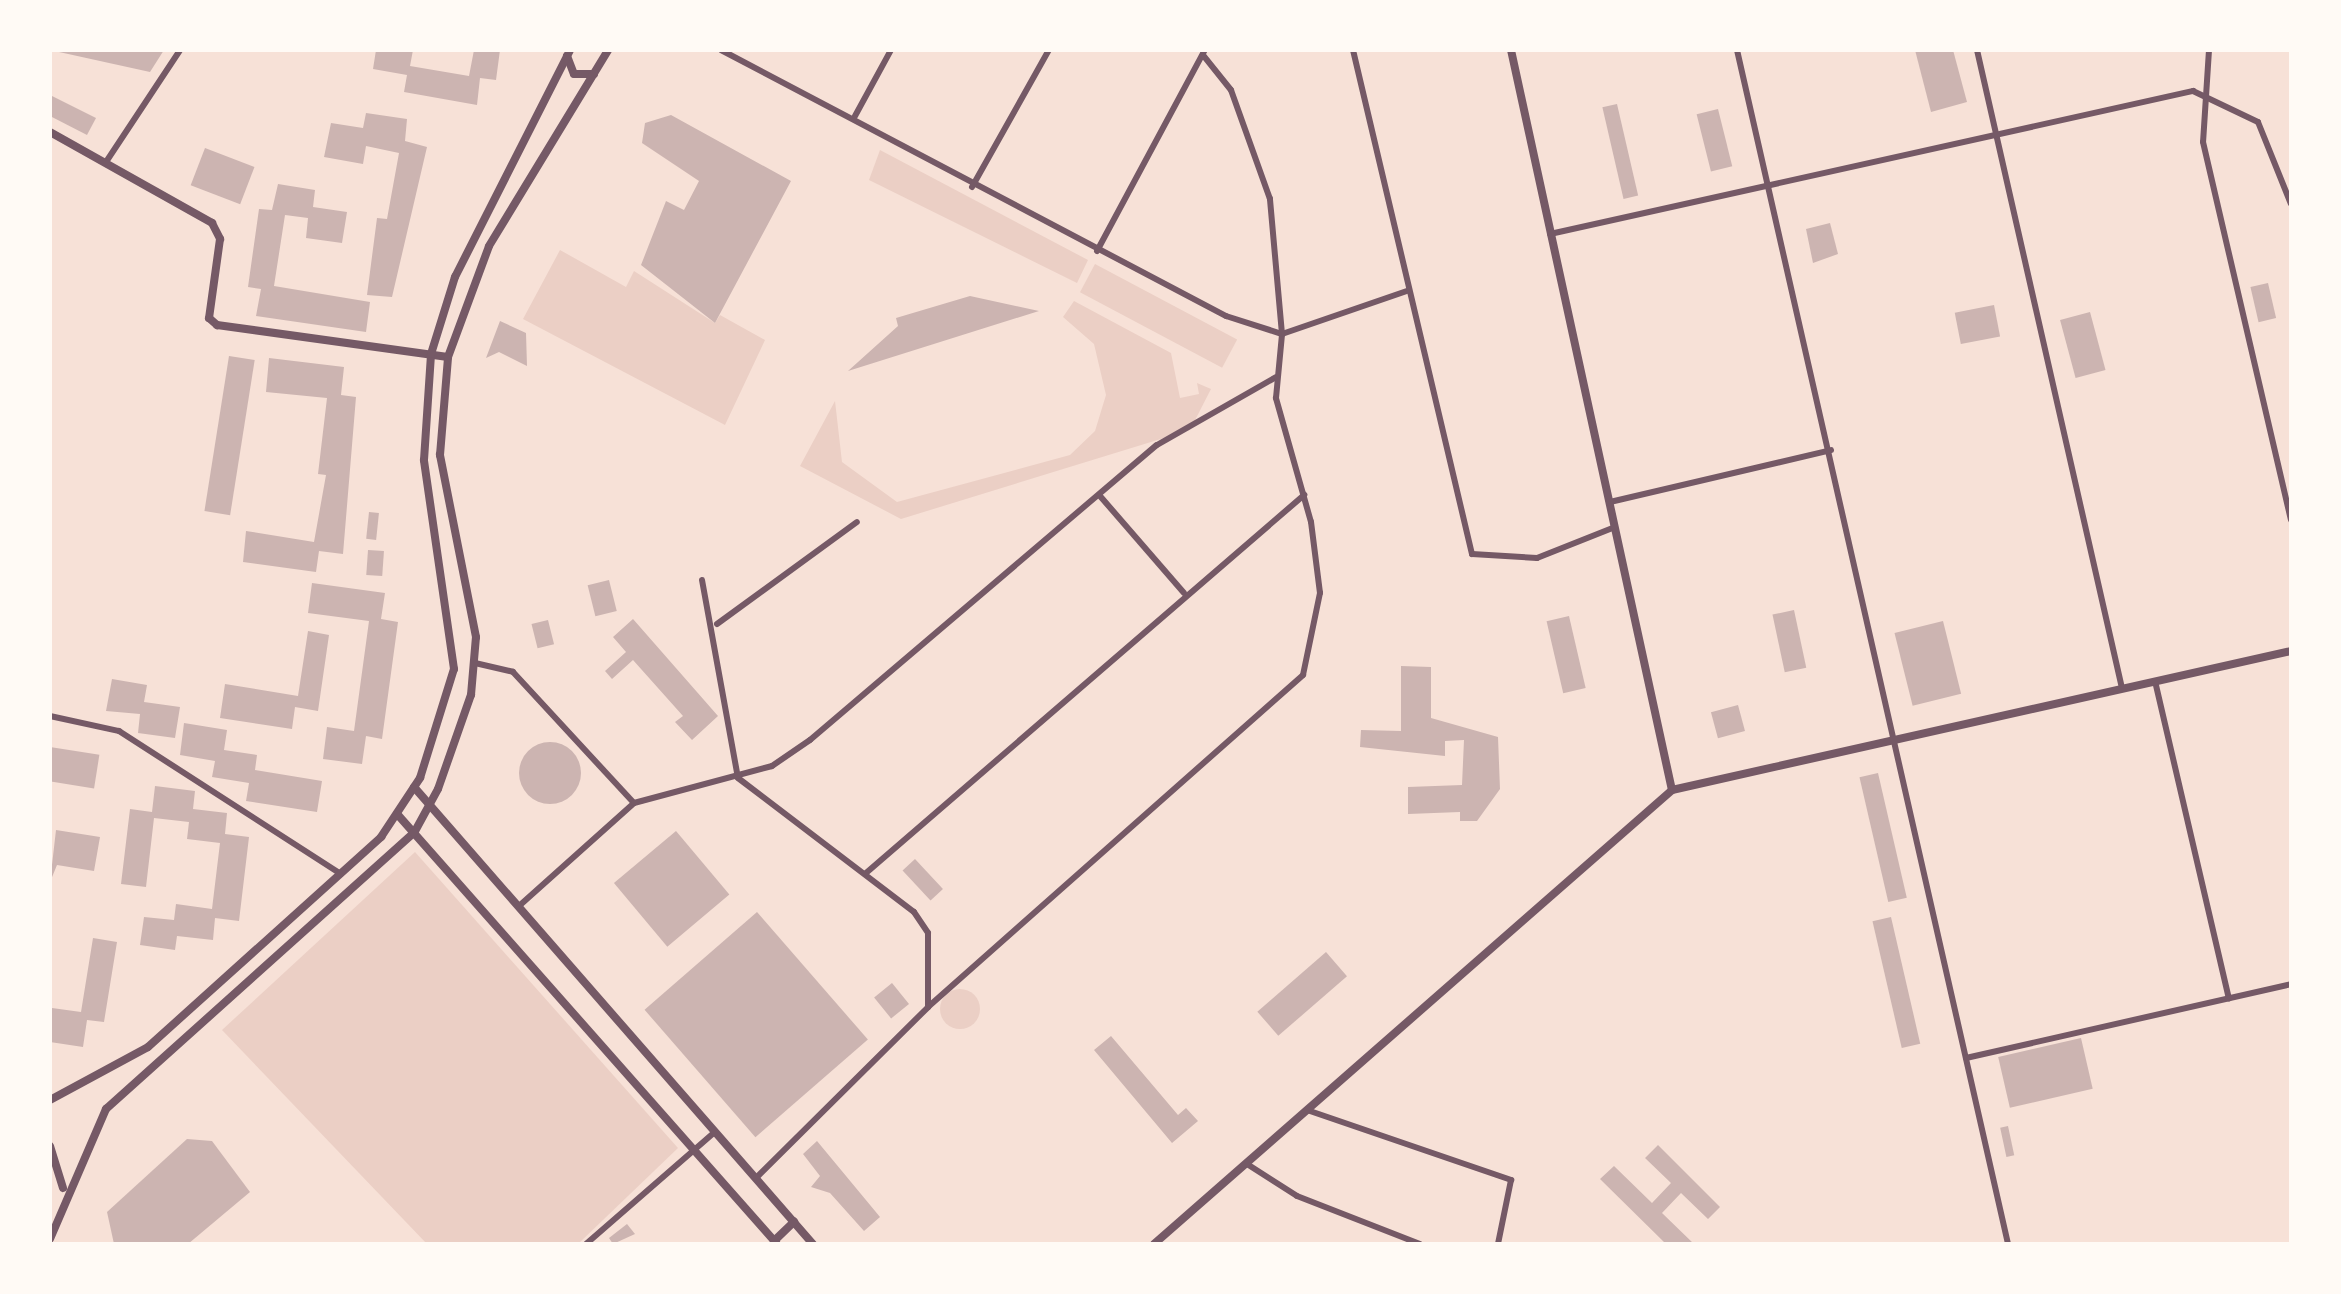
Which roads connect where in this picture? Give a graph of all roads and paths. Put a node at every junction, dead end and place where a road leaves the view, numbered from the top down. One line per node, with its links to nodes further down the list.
1 (180, 50): 19 (street)
2 (608, 50): 14 (street)
3 (721, 50): 11 (street)
4 (891, 50): 16 (street)
5 (1049, 50): 21 (street)
6 (1353, 50): 25 (street)
7 (1511, 50): 23 (street)
8 (1738, 50): 20 (street)
9 (1977, 50): 18 (street)
10 (2209, 50): 15 (street)
11 (731, 52): 16 (street)
12 (1204, 52): 24 (street); 26 (street)
13 (568, 53): 14 (street); 27 (street)
14 (597, 72): 28 (street)
15 (2204, 92): 18 (street); 22 (street); 34 (street)
16 (855, 116): 21 (street)
17 (50, 132): 19 (street)
18 (1997, 134): 20 (street); 43 (street)
19 (106, 162): 27 (street)
20 (1768, 185): 23 (street); 30 (street)
21 (972, 187): 24 (street)
22 (2291, 204)
23 (1549, 234): 33 (street)
24 (1097, 251): 26 (street)
25 (1407, 291): 26 (street); 36 (street)
26 (1282, 334): 29 (street)
27 (431, 354): 28 (street); 47 (street)
28 (448, 358): 41 (street)
29 (1276, 377): 31 (street); 32 (street)
30 (1830, 450): 33 (street); 45 (street)
31 (1304, 495): 38 (street); 58 (street)
32 (1100, 496): 38 (street); 46 (street)
33 (1610, 502): 36 (street)
34 (2291, 520)
35 (857, 522): 39 (street)
36 (1615, 527): 48 (street)
37 (702, 580): 39 (street)
38 (1184, 593): 53 (street)
39 (717, 624): 46 (street)
40 (2291, 651): 42 (street)
41 (475, 664): 49 (street); 50 (street)
42 (2156, 681): 43 (street); 57 (street)
43 (2122, 688): 45 (street)
44 (50, 716): 54 (street)
45 (1896, 742): 48 (street); 59 (street)
46 (738, 778): 49 (street); 53 (street)
47 (414, 787): 50 (street); 51 (street)
48 (1672, 790): 61 (street)
49 (634, 803): 55 (street)
50 (430, 805): 52 (street); 55 (street)
51 (398, 815): 52 (street); 54 (street)
52 (414, 833): 64 (street); 67 (street)
53 (866, 873): 58 (street)
54 (341, 874): 60 (street)
55 (519, 906): 62 (street)
56 (2291, 984): 57 (street)
57 (2229, 998): 59 (street)
58 (928, 1007): 66 (street)
59 (1966, 1058): 77 (street)
60 (50, 1100)
61 (1306, 1110): 65 (street); 76 (street)
62 (715, 1132): 64 (street); 66 (street)
63 (50, 1146): 67 (street)
64 (693, 1151): 71 (street); 72 (street)
65 (1247, 1164): 74 (street); 75 (street)
66 (756, 1178): 69 (street)
67 (59, 1200): 68 (street); 70 (street)
68 (50, 1214)
69 (794, 1222): 71 (street); 73 (street)
70 (50, 1239)
71 (776, 1242)
72 (586, 1244)
73 (813, 1244)
74 (1154, 1244)
75 (1420, 1244)
76 (1498, 1244)
77 (2008, 1244)

